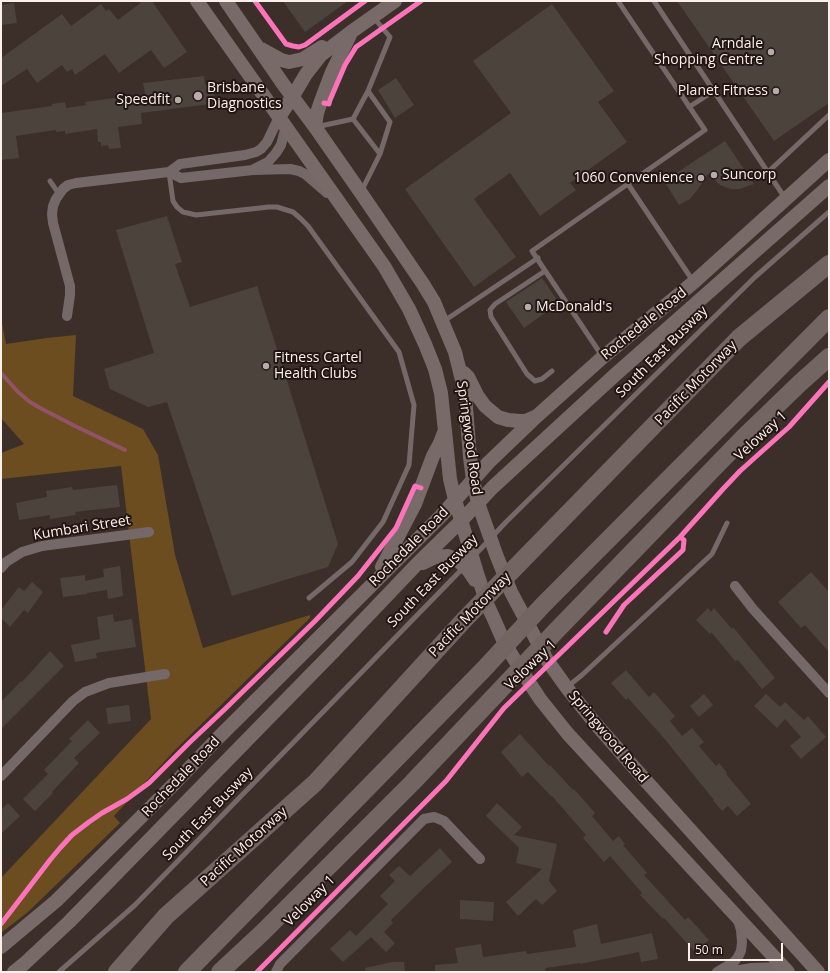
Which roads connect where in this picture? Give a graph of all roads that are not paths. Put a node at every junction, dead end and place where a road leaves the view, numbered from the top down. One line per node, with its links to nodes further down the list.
1 (197, 1): 15 (main road, Springwood Road)
2 (226, 1): 8 (main road, Springwood Road)
3 (395, 1): 6 (main road)
4 (618, 1): 12 (lane)
5 (654, 1): 10 (lane)
6 (374, 17): 7 (main road); 9 (lane)
7 (350, 32): 8 (main road); 11 (main road); 16 (main road)
8 (259, 48): 11 (main road, Springwood Road)
9 (368, 91): 14 (lane); 17 (lane)
10 (714, 91): 12 (lane); 21 (lane)
11 (293, 96): 15 (main road); 16 (main road, Springwood Road)
12 (689, 107): 23 (lane)
13 (829, 115): 21 (lane)
14 (353, 119): 16 (lane); 17 (lane)
15 (283, 121): 19 (street); 20 (street); 28 (main road, Springwood Road)
16 (315, 127): 25 (main road, Springwood Road)
17 (380, 154): 25 (lane)
18 (829, 160): 27 (main road, Rochedale Road)
19 (252, 170): 20 (street); 28 (street)
20 (169, 172): 26 (street); 53 (lane)
21 (768, 172): 27 (lane)
22 (50, 180): 26 (lane)
23 (628, 184): 30 (lane); 33 (lane)
24 (829, 186): 45 (main road, Rochedale Road)
25 (361, 193): 36 (main road, Springwood Road)
26 (59, 194): 34 (street)
27 (786, 199): 33 (main road, Rochedale Road)
28 (341, 206): 42 (main road, Springwood Road)
29 (829, 212): 65 (lane, South East Busway)
30 (538, 258): 32 (lane); 36 (lane)
31 (829, 264): 66 (highway, Pacific Motorway)
32 (546, 271): 37 (lane); 40 (lane)
33 (694, 282): 37 (main road, Rochedale Road)
34 (67, 316)
35 (829, 318): 67 (highway)
36 (443, 322): 39 (main road, Springwood Road)
37 (603, 357): 41 (main road, Rochedale Road)
38 (829, 357): 68 (highway)
39 (458, 364): 41 (main road); 43 (main road, Springwood Road)
40 (552, 371)
41 (537, 416): 43 (main road, Rochedale Road)
42 (445, 428): 44 (main road, Springwood Road); 51 (main road)
43 (473, 480): 44 (main road, Rochedale Road); 45 (main road, Springwood Road)
44 (455, 500): 46 (main road, Springwood Road); 51 (main road, Rochedale Road)
45 (478, 503): 46 (main road, Rochedale Road); 56 (main road, Springwood Road)
46 (461, 521): 49 (main road, Rochedale Road); 54 (main road, Springwood Road)
47 (727, 523): 56 (lane)
48 (149, 532): 50 (street, Kumbari Street)
49 (418, 563): 54 (main road); 64 (main road, Rochedale Road)
50 (1, 568)
51 (376, 580): 61 (main road, Rochedale Road)
52 (735, 586): 57 (street)
53 (310, 598)
54 (487, 604): 60 (main road, Springwood Road)
55 (165, 674): 58 (street)
56 (566, 688): 62 (main road, Springwood Road)
57 (829, 693)
58 (1, 776)
59 (480, 859): 69 (street)
60 (732, 912): 63 (main road, Springwood Road); 70 (street)
61 (1, 947)
62 (800, 952): 63 (main road); 72 (main road, Springwood Road)
63 (783, 970): 71 (street)
64 (14, 972)
65 (59, 972)
66 (116, 972)
67 (187, 972)
68 (220, 972)
69 (276, 972)
70 (717, 972)
71 (727, 972)
72 (818, 972)

